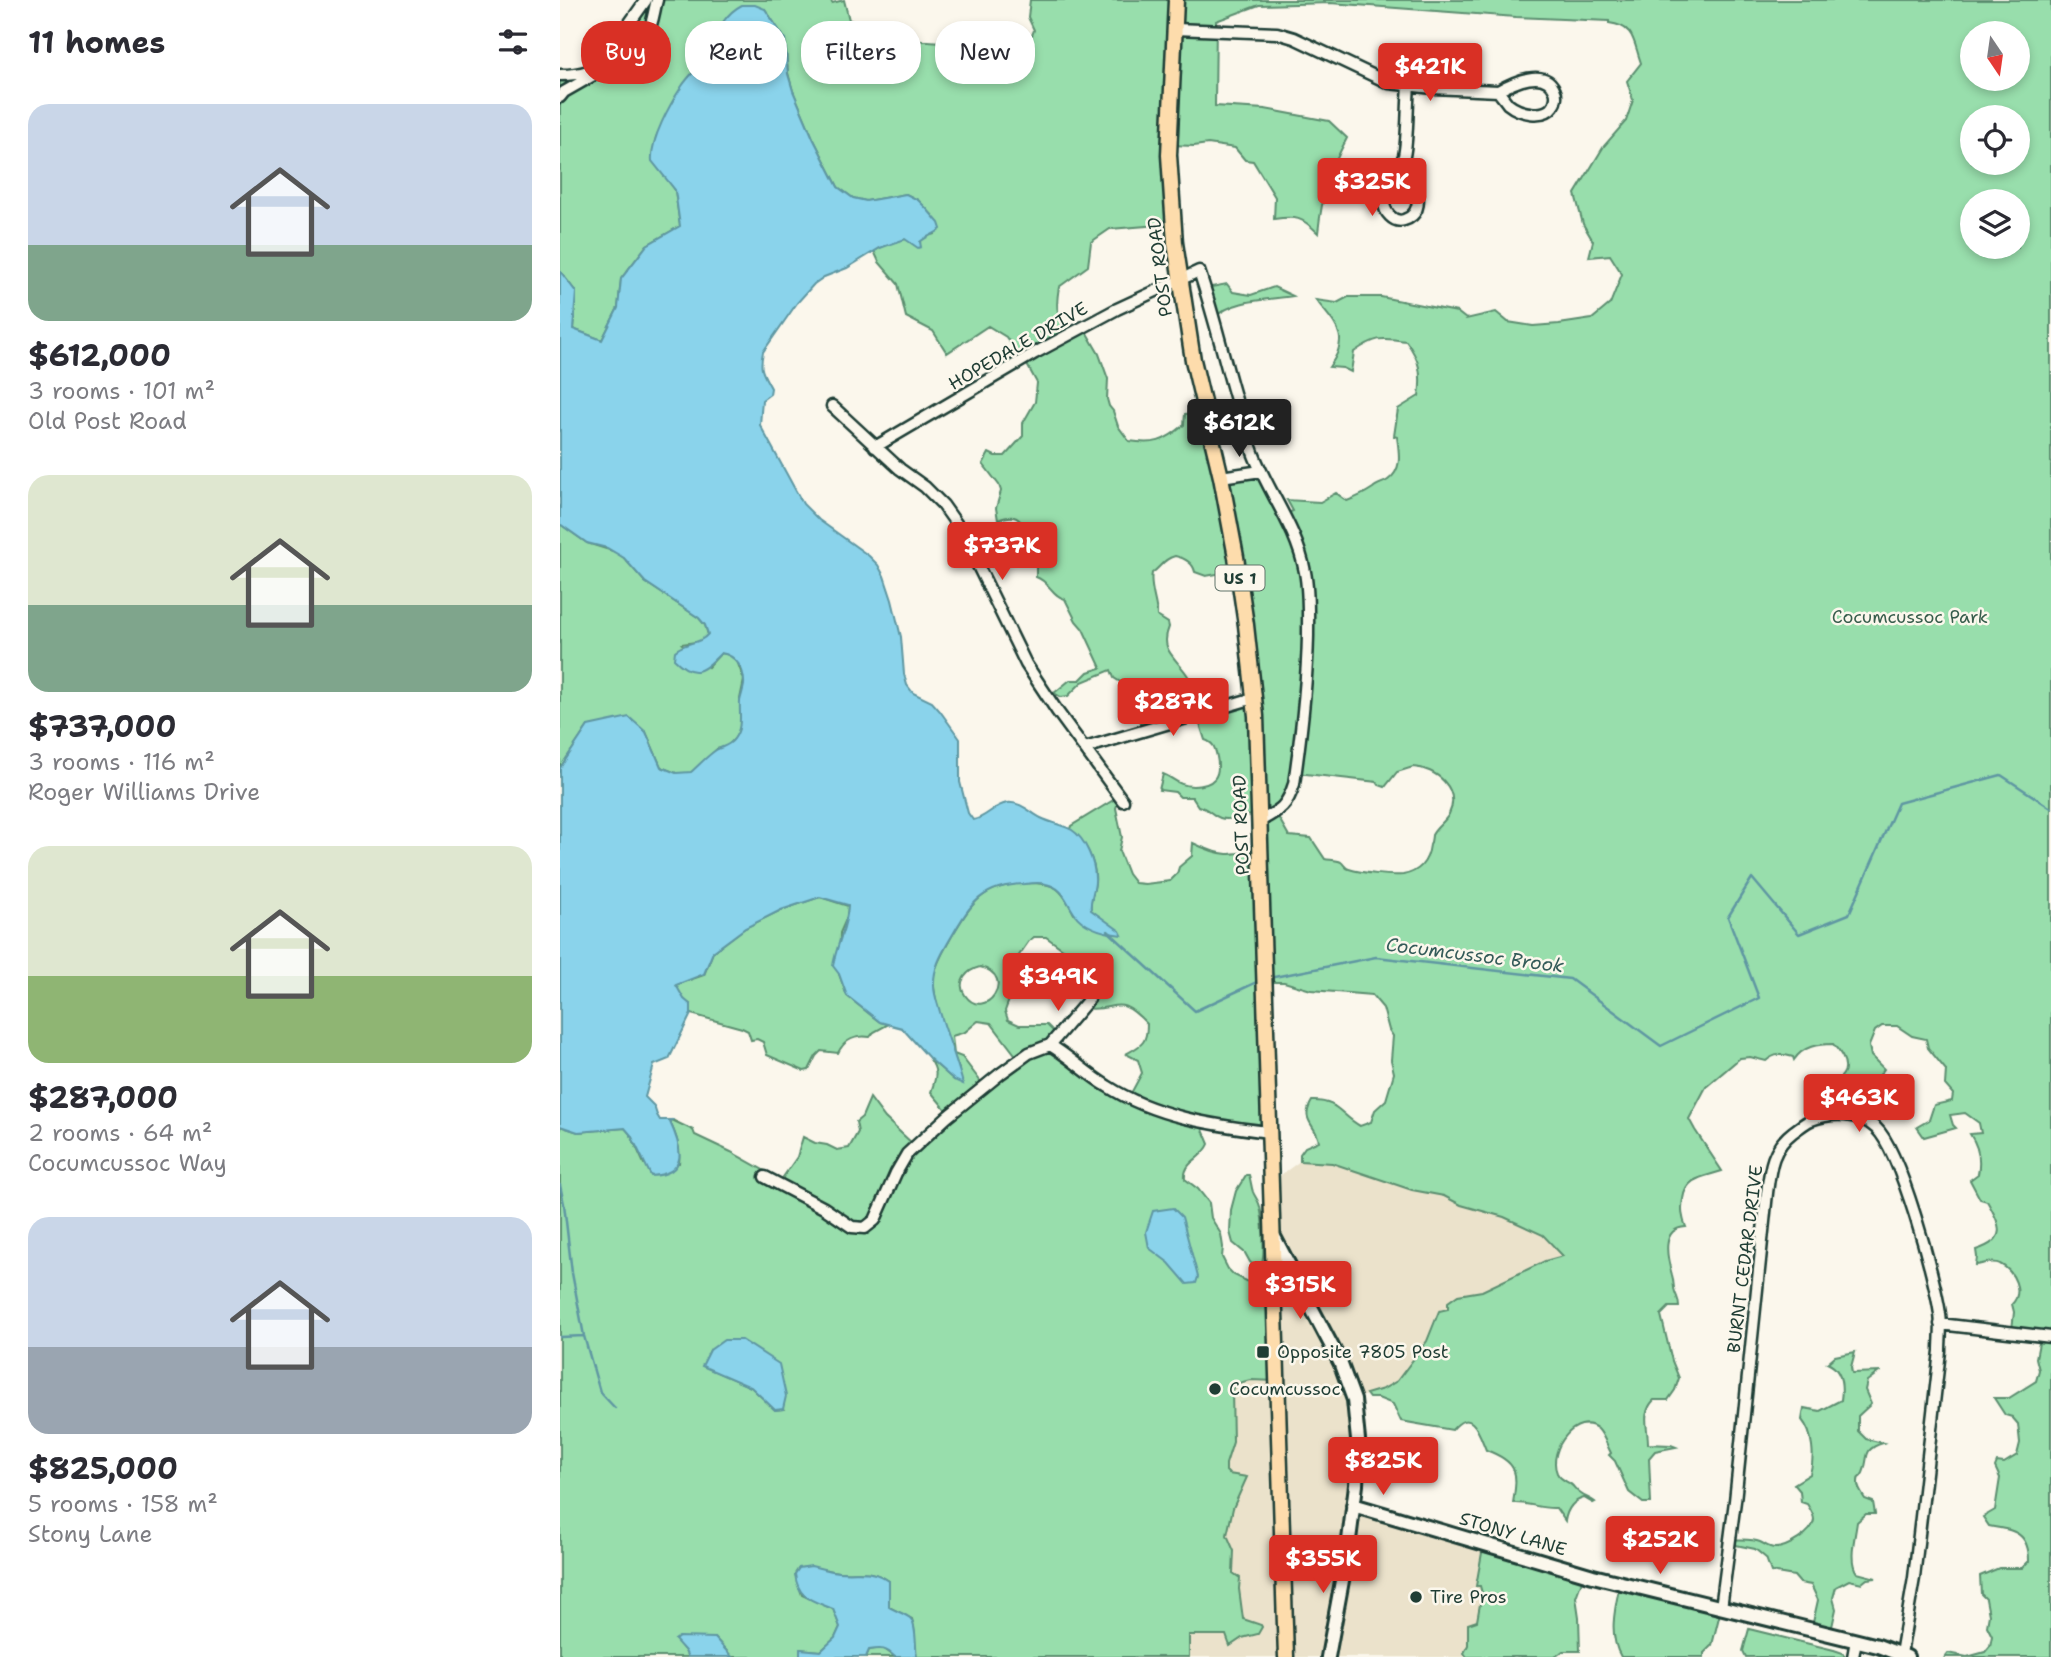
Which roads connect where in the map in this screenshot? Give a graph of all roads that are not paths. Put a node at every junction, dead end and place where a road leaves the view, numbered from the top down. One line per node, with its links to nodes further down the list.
1 (646, 0): 4 (street)
2 (657, 0): 5 (street)
3 (1176, 0): 6 (main road, POST ROAD / US 1)
4 (632, 21)
5 (651, 21)
6 (1175, 30): 10 (street); 14 (main road, POST ROAD / US 1)
7 (581, 72): 8 (street)
8 (560, 75)
9 (581, 82): 12 (street)
10 (1409, 86): 11 (street); 13 (street)
11 (1498, 92): 11 (street)
12 (560, 97)
13 (1403, 158): 13 (street)
14 (1179, 279): 16 (street, HOPEDALE DRIVE); 17 (street); 18 (main road, POST ROAD / US 1)
15 (832, 406): 16 (street)
16 (875, 447): 20 (street)
17 (1261, 471): 18 (street); 22 (street)
18 (1221, 477): 19 (main road, POST ROAD / US 1)
19 (1254, 698): 20 (street); 22 (main road, POST ROAD / US 1)
20 (1085, 748): 21 (street)
21 (1123, 801)
22 (1260, 821): 25 (main road, POST ROAD / US 1)
23 (1089, 999): 24 (street)
24 (1050, 1045): 25 (street); 26 (street)
25 (1268, 1132): 27 (main road, POST ROAD / US 1)
26 (765, 1177)
27 (1272, 1232): 30 (street); 34 (main road, POST ROAD / US 1)
28 (1940, 1324): 29 (street); 31 (street, BURNT CEDAR DRIVE); 33 (street, BURNT CEDAR DRIVE)
29 (2051, 1337)
30 (1353, 1505): 31 (street, STONY LANE); 35 (street)
31 (1721, 1608): 32 (street, STONY LANE)
32 (1856, 1640): 33 (street, STONY LANE); 36 (street)
33 (1904, 1656)
34 (1286, 1657)
35 (1328, 1657)
36 (1853, 1657)

